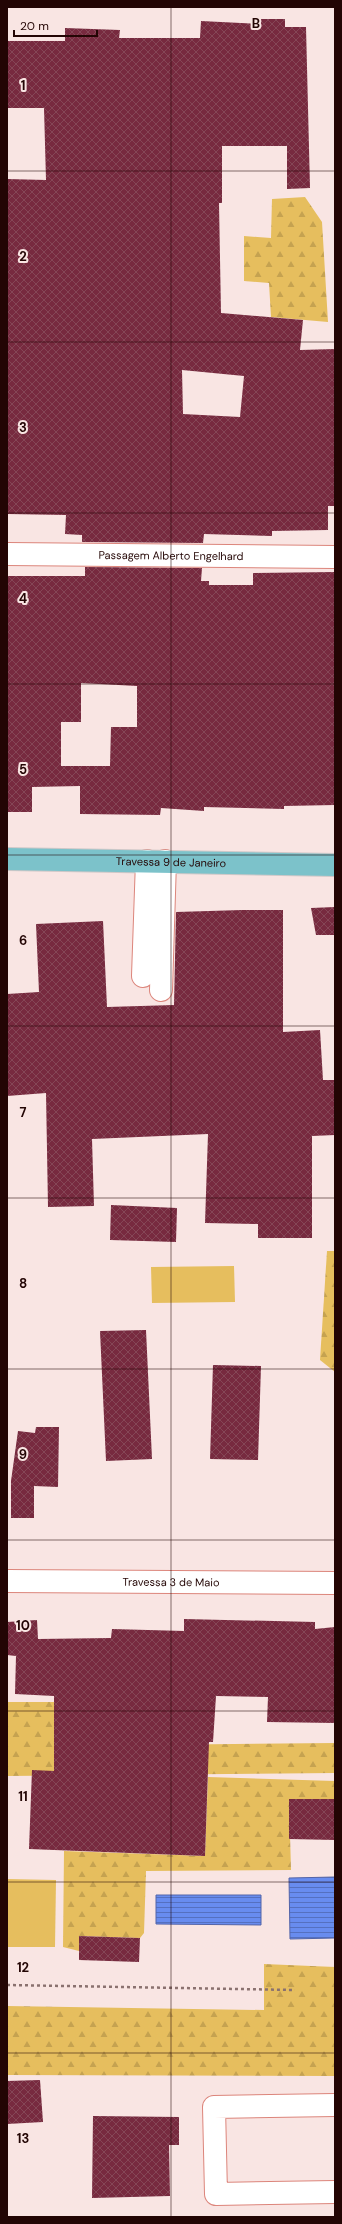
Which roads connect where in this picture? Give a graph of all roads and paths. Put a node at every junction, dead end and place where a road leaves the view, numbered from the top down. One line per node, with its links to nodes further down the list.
1 (7, 554): 2 (street, Passagem Alberto Engelhard)
2 (335, 557)
3 (7, 859): 4 (main road, Travessa 9 de Janeiro)
4 (156, 861): 5 (main road, Travessa 9 de Janeiro); 6 (street); 7 (street)
5 (335, 865)
6 (143, 976)
7 (161, 990)
8 (7, 1581): 9 (street, Travessa 3 de Maio)
9 (335, 1583)
10 (7, 1985): 11 (path)
11 (295, 1990)
12 (335, 2105): 13 (street)
13 (335, 2192)

